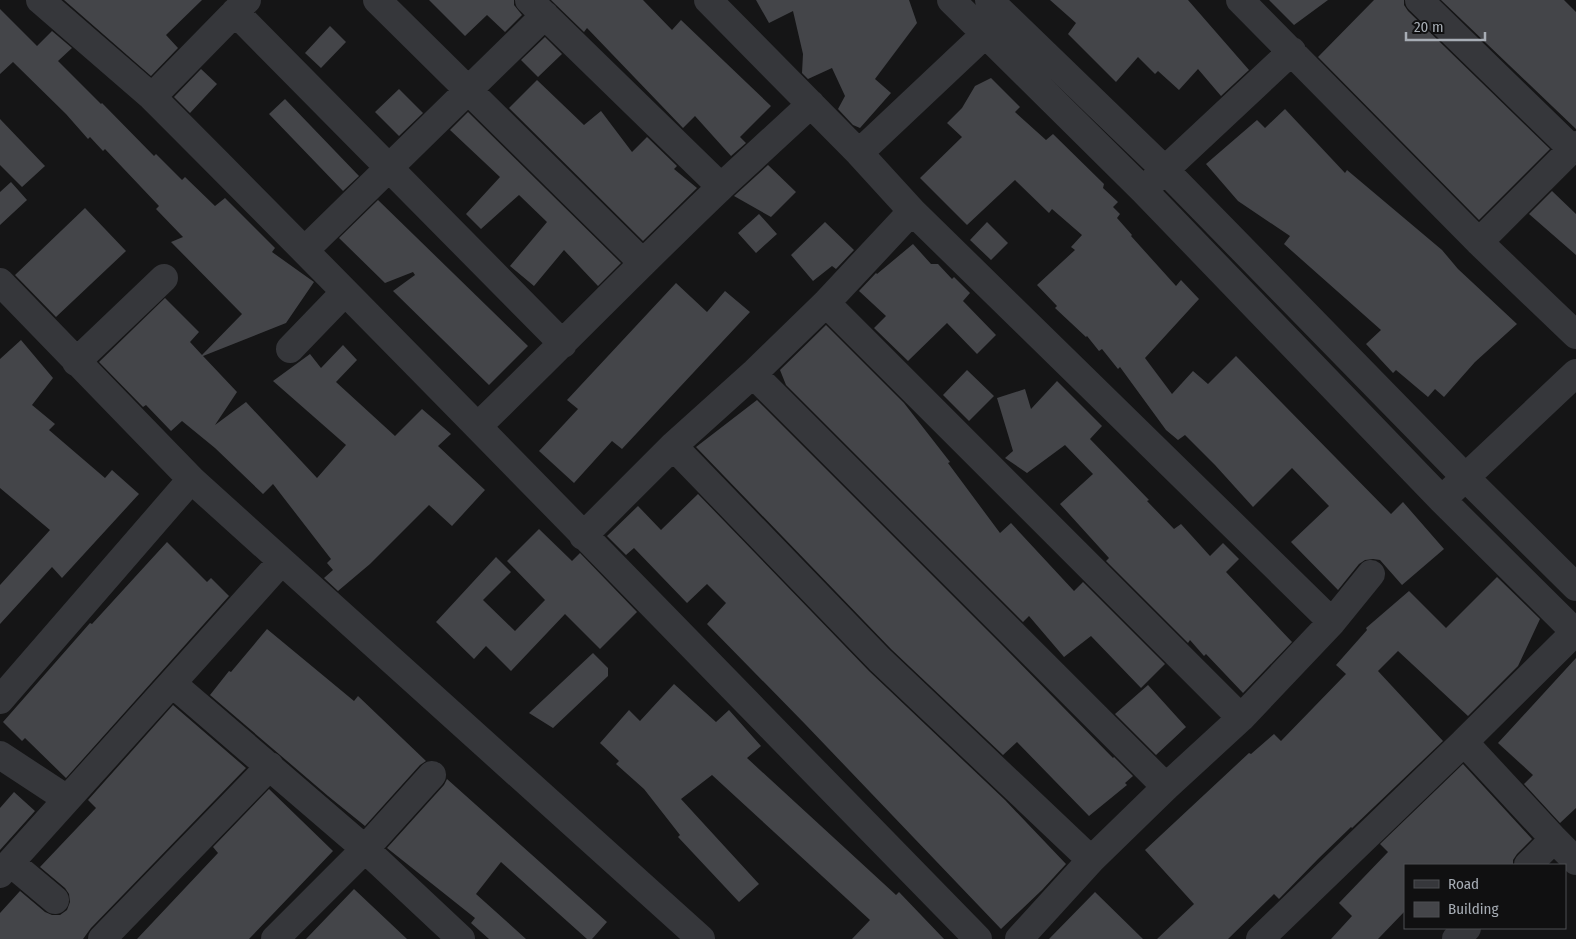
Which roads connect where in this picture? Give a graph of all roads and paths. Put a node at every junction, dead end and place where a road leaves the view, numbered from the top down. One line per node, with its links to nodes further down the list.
1 (40, 0): 12 (street)
2 (377, 0): 11 (street)
3 (708, 0): 13 (street)
4 (951, 0): 9 (street)
5 (1240, 0): 10 (street)
6 (1419, 0): 14 (street)
7 (241, 6): 12 (street); 16 (street)
8 (537, 8): 11 (street); 18 (street)
9 (993, 17): 15 (street); 17 (street); 19 (street)
10 (1292, 51): 17 (street); 21 (street)
11 (468, 90): 16 (street); 23 (street)
12 (152, 97): 22 (street)
13 (811, 104): 15 (street); 18 (street)
14 (1574, 147): 21 (street)
15 (859, 153): 20 (street)
16 (389, 167): 22 (street); 29 (street)
17 (1165, 170): 19 (street); 36 (street)
18 (721, 187): 23 (street)
19 (1143, 190): 38 (street)
20 (912, 211): 27 (street); 43 (street)
21 (1479, 242): 28 (street)
22 (305, 250): 26 (street)
23 (642, 262): 29 (street)
24 (164, 278): 31 (street)
25 (0, 282): 31 (street)
26 (345, 292): 30 (street); 34 (street)
27 (826, 303): 32 (street); 47 (street)
28 (1576, 335)
29 (563, 344): 34 (street)
30 (290, 349)
31 (76, 362): 37 (street)
32 (753, 374): 35 (street); 52 (street)
33 (1576, 374): 36 (street)
34 (478, 426): 39 (street)
35 (673, 446): 39 (street); 56 (street)
36 (1465, 477): 38 (street); 42 (street)
37 (192, 481): 40 (street); 46 (street)
38 (1442, 500): 44 (street)
39 (583, 536): 66 (street)
40 (281, 562): 45 (street); 65 (street)
41 (1371, 574): 43 (street)
42 (1576, 587)
43 (1332, 622): 47 (street)
44 (1576, 632): 48 (street)
45 (173, 684): 50 (street); 53 (street)
46 (0, 700)
47 (1240, 718): 52 (street)
48 (1464, 742): 54 (street); 68 (street)
49 (0, 755): 53 (street)
50 (270, 766): 55 (street); 63 (street)
51 (432, 776): 55 (street)
52 (1166, 787): 56 (street)
53 (67, 800): 59 (street)
54 (1554, 839): 57 (street); 58 (street)
55 (365, 850): 62 (street); 64 (street)
56 (1091, 860): 67 (street)
57 (1576, 861)
58 (1529, 864)
59 (5, 868): 60 (street)
60 (55, 900)
61 (1466, 929): 69 (street)
62 (458, 938)
63 (102, 939)
64 (275, 939)
65 (700, 939)
66 (978, 939)
67 (1019, 939)
68 (1260, 939)
69 (1456, 939)

